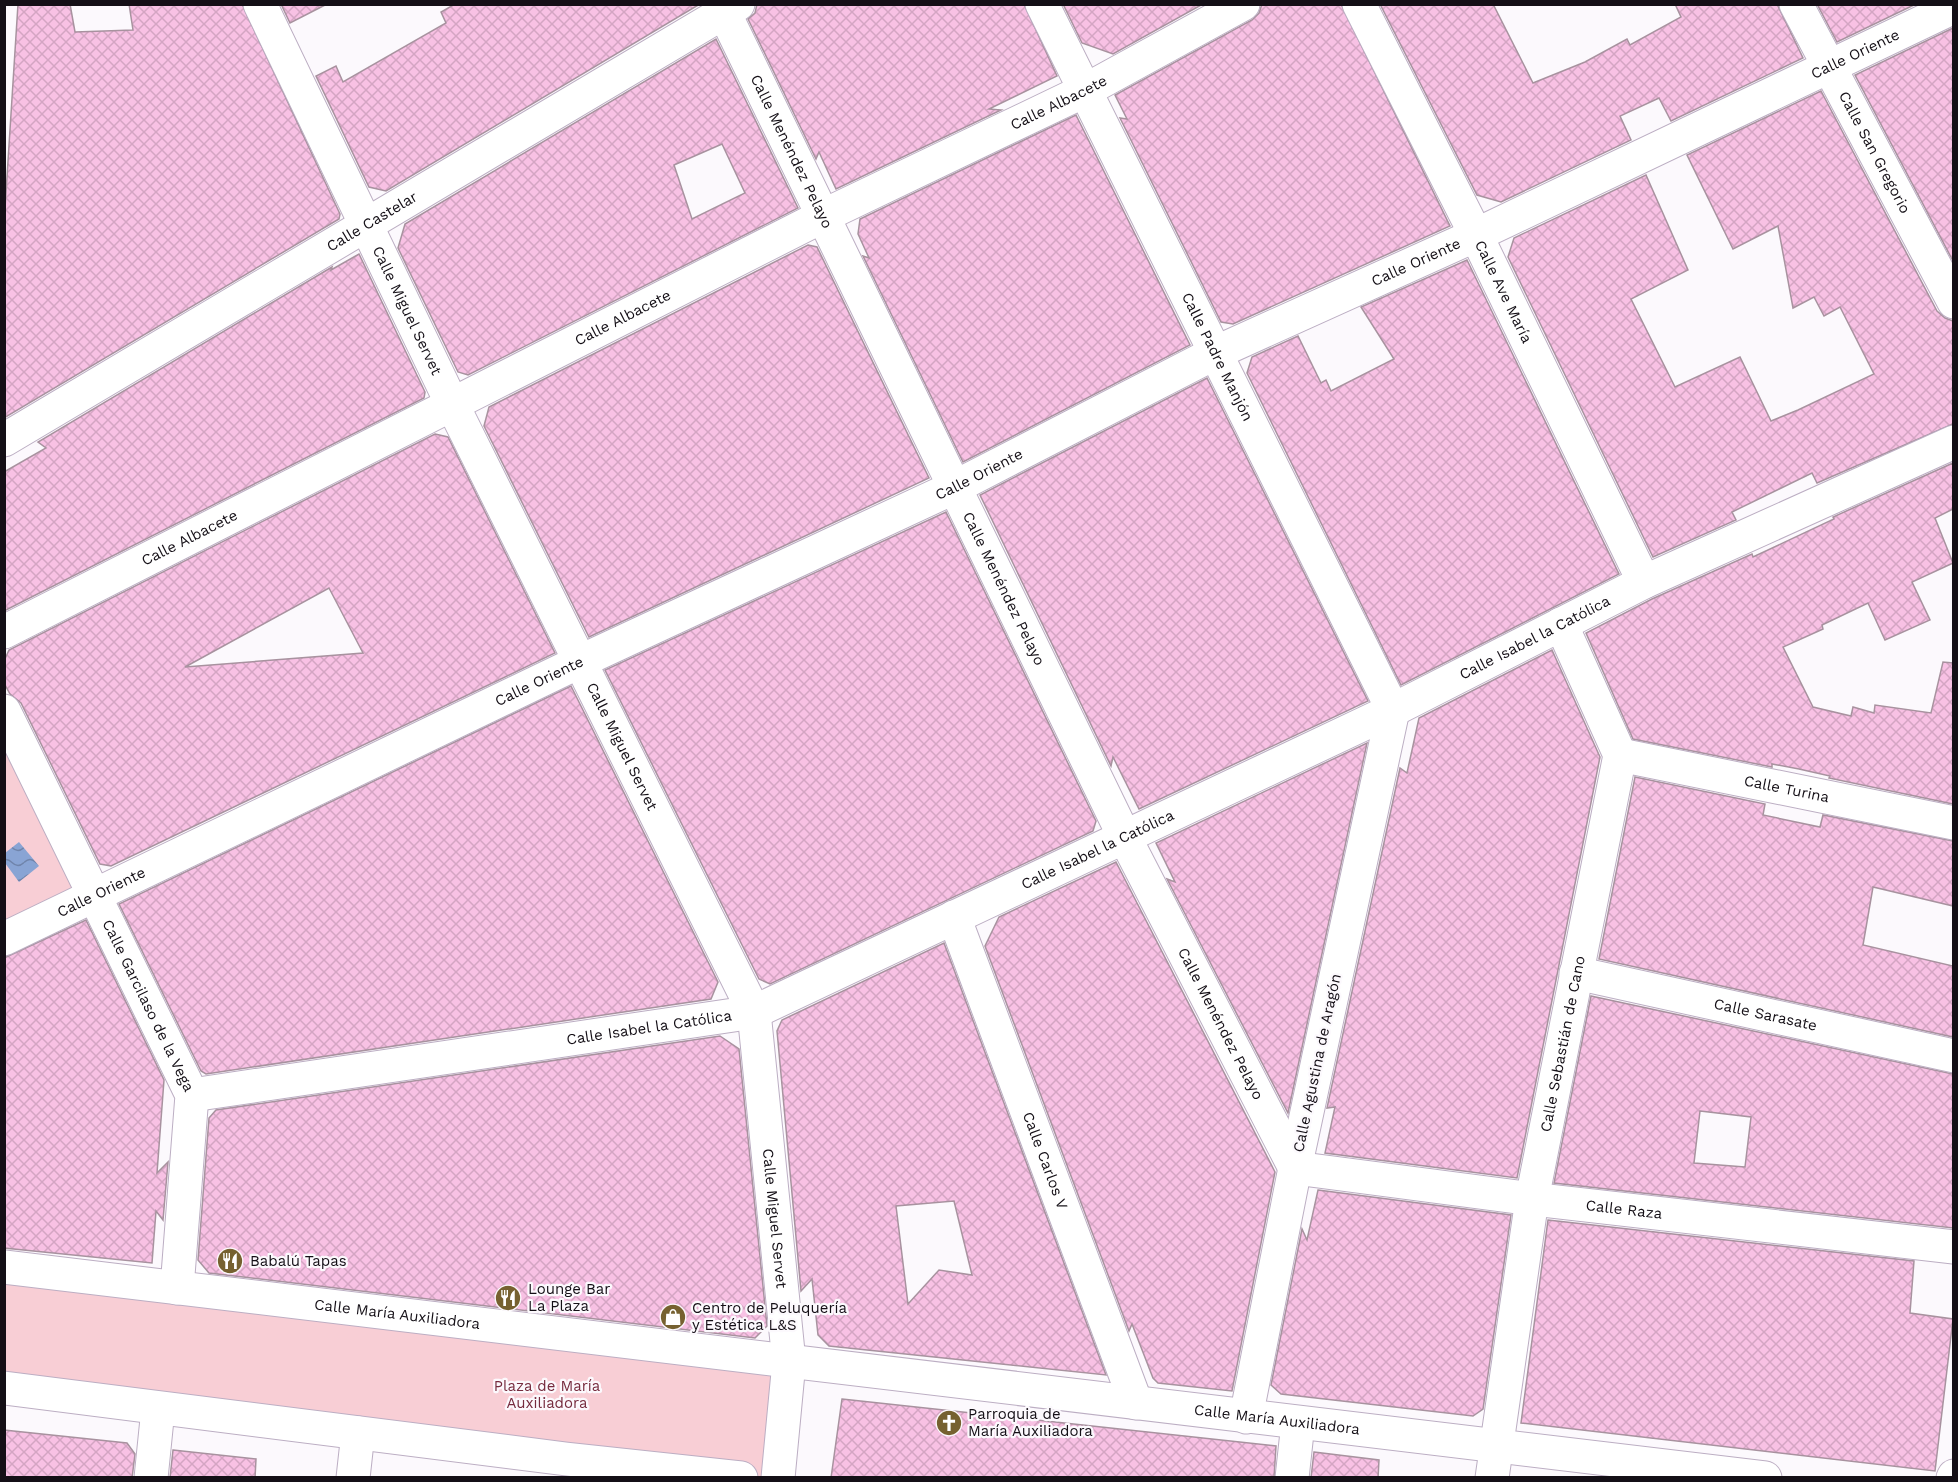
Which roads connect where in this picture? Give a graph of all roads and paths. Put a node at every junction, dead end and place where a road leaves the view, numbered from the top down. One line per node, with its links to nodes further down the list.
1 (260, 4): 11 (street, Calle Miguel Servet)
2 (1042, 4): 9 (street, Calle Padre Manjón)
3 (1243, 4): 9 (street, Calle Albacete)
4 (1359, 4): 12 (street, Calle Ave María)
5 (1796, 4): 8 (street, Calle San Gregorio)
6 (728, 7): 10 (street, Calle Menéndez Pelayo); 11 (street, Calle Castelar)
7 (1953, 7): 8 (street, Calle Oriente)
8 (1828, 66): 12 (street, Calle Oriente); 13 (street, Calle San Gregorio)
9 (1086, 90): 10 (street, Calle Albacete); 14 (street, Calle Padre Manjón)
10 (823, 216): 15 (street, Calle Albacete); 18 (street, Calle Menéndez Pelayo)
11 (367, 224): 15 (street, Calle Miguel Servet); 16 (street, Calle Castelar)
12 (1476, 235): 14 (street, Calle Oriente); 19 (street, Calle Ave María)
13 (1953, 302)
14 (1215, 353): 18 (street, Calle Oriente); 23 (street, Calle Padre Manjón)
15 (452, 404): 21 (street, Calle Albacete); 22 (street, Calle Miguel Servet)
16 (4, 440)
17 (1953, 442): 19 (street, Calle Isabel la Católica)
18 (955, 487): 22 (street, Calle Oriente); 27 (street, Calle Menéndez Pelayo)
19 (1644, 582): 20 (street, Calle Isabel la Católica)
20 (1561, 624): 23 (street, Calle Isabel la Católica); 25 (street)
21 (4, 632)
22 (579, 662): 28 (street, Calle Oriente); 32 (street, Calle Miguel Servet)
23 (1393, 710): 27 (street, Calle Isabel la Católica); 35 (street, Calle Agustina de Aragón)
24 (4, 711): 28 (street, Calle Garcilaso de la Vega)
25 (1620, 755): 26 (street, Calle Turina); 31 (street, Calle Sebastián de Cano)
26 (1953, 823)
27 (1125, 838): 29 (street, Calle Isabel la Católica); 35 (street, Calle Menéndez Pelayo)
28 (95, 894): 30 (street, Calle Oriente); 34 (street, Calle Garcilaso de la Vega)
29 (954, 916): 32 (street, Calle Isabel la Católica); 42 (street, Calle Carlos V)
30 (4, 939)
31 (1576, 973): 33 (street, Calle Sarasate); 36 (street, Calle Sebastián de Cano)
32 (754, 1012): 34 (street, Calle Isabel la Católica); 40 (street, Calle Miguel Servet)
33 (1953, 1056)
34 (192, 1095): 39 (street, Calle Garcilaso de la Vega)
35 (1295, 1168): 36 (street, Calle Raza); 44 (street, Calle Agustina de Aragón)
36 (1532, 1199): 37 (street, Calle Raza); 47 (street, Calle Sebastián de Cano)
37 (1953, 1247)
38 (4, 1268): 39 (street, Calle María Auxiliadora)
39 (177, 1288): 40 (street, Calle María Auxiliadora)
40 (789, 1362): 42 (street, Calle María Auxiliadora); 53 (street)
41 (4, 1388): 43 (street)
42 (1136, 1403): 44 (street, Calle María Auxiliadora)
43 (159, 1409): 46 (street); 50 (street)
44 (1246, 1417): 45 (street, Calle María Auxiliadora)
45 (1298, 1423): 47 (street, Calle María Auxiliadora); 54 (street)
46 (358, 1433): 48 (street); 51 (street)
47 (1494, 1462): 49 (street, Calle María Auxiliadora)
48 (565, 1468): 52 (street)
49 (1700, 1474): 55 (street, Calle María Auxiliadora)
50 (151, 1478)
51 (353, 1478)
52 (741, 1478)
53 (778, 1478)
54 (1292, 1478)
55 (1765, 1478)

